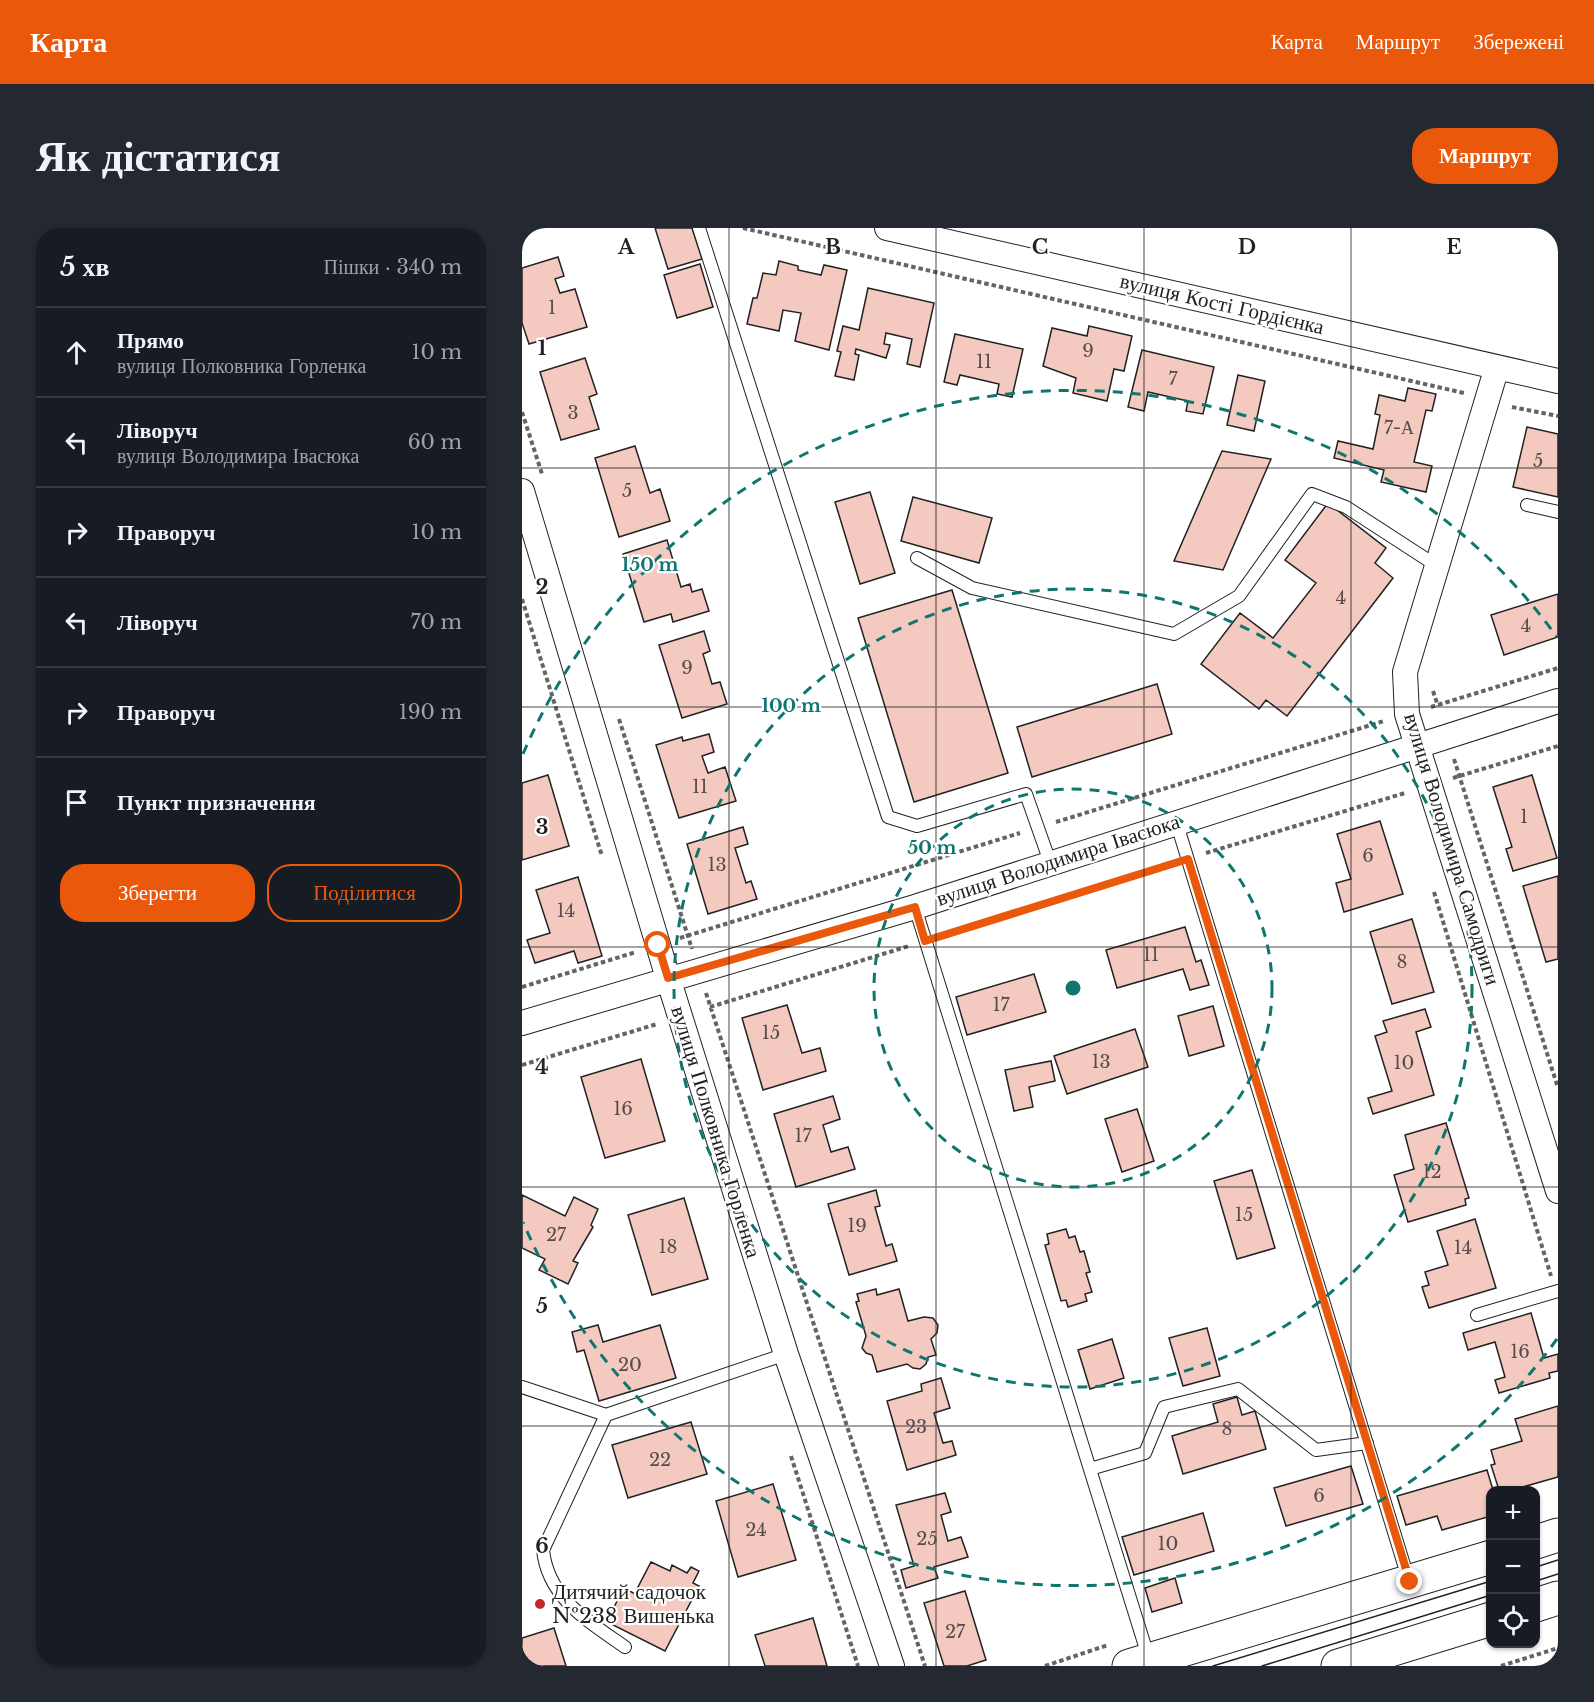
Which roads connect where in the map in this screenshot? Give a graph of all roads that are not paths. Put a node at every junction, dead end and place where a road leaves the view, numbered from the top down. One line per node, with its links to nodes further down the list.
1 (699, 228): 13 (lane)
2 (887, 228): 3 (street, вулиця Кості Гордієнка)
3 (1497, 367): 4 (street, вулиця Кості Гордієнка); 9 (street, вулиця Володимира Самодриги)
4 (1558, 381)
5 (522, 491): 15 (street, вулиця Полковника Горленка)
6 (1527, 505): 7 (lane)
7 (1558, 512)
8 (917, 558): 9 (lane)
9 (1437, 566): 11 (street, вулиця Володимира Самодриги)
10 (1558, 700): 11 (street, вулиця Володимира Івасюка)
11 (1418, 744): 12 (street, вулиця Володимира Івасюка); 17 (street, вулиця Володимира Самодриги)
12 (1176, 821): 13 (street, вулиця Володимира Івасюка); 23 (lane)
13 (1050, 862): 14 (street, вулиця Володимира Івасюка)
14 (915, 907): 15 (street, вулиця Володимира Івасюка); 24 (lane)
15 (668, 978): 16 (street, вулиця Володимира Івасюка); 20 (street, вулиця Полковника Горленка)
16 (522, 1023)
17 (1558, 1191)
18 (1557, 1291): 19 (lane)
19 (1477, 1315)
20 (786, 1354): 22 (lane); 34 (street, вулиця Полковника Горленка)
21 (522, 1386): 22 (lane)
22 (606, 1415): 32 (lane)
23 (1367, 1443): 24 (lane); 28 (lane)
24 (1090, 1469): 33 (lane)
25 (1558, 1535): 26 (highway)
26 (1540, 1541)
27 (1486, 1559): 28 (highway)
28 (1410, 1582): 33 (highway)
29 (1558, 1598): 30 (highway)
30 (1540, 1604)
31 (1486, 1621): 35 (highway)
32 (625, 1647)
33 (1139, 1663)
34 (892, 1666)
35 (1338, 1666)

